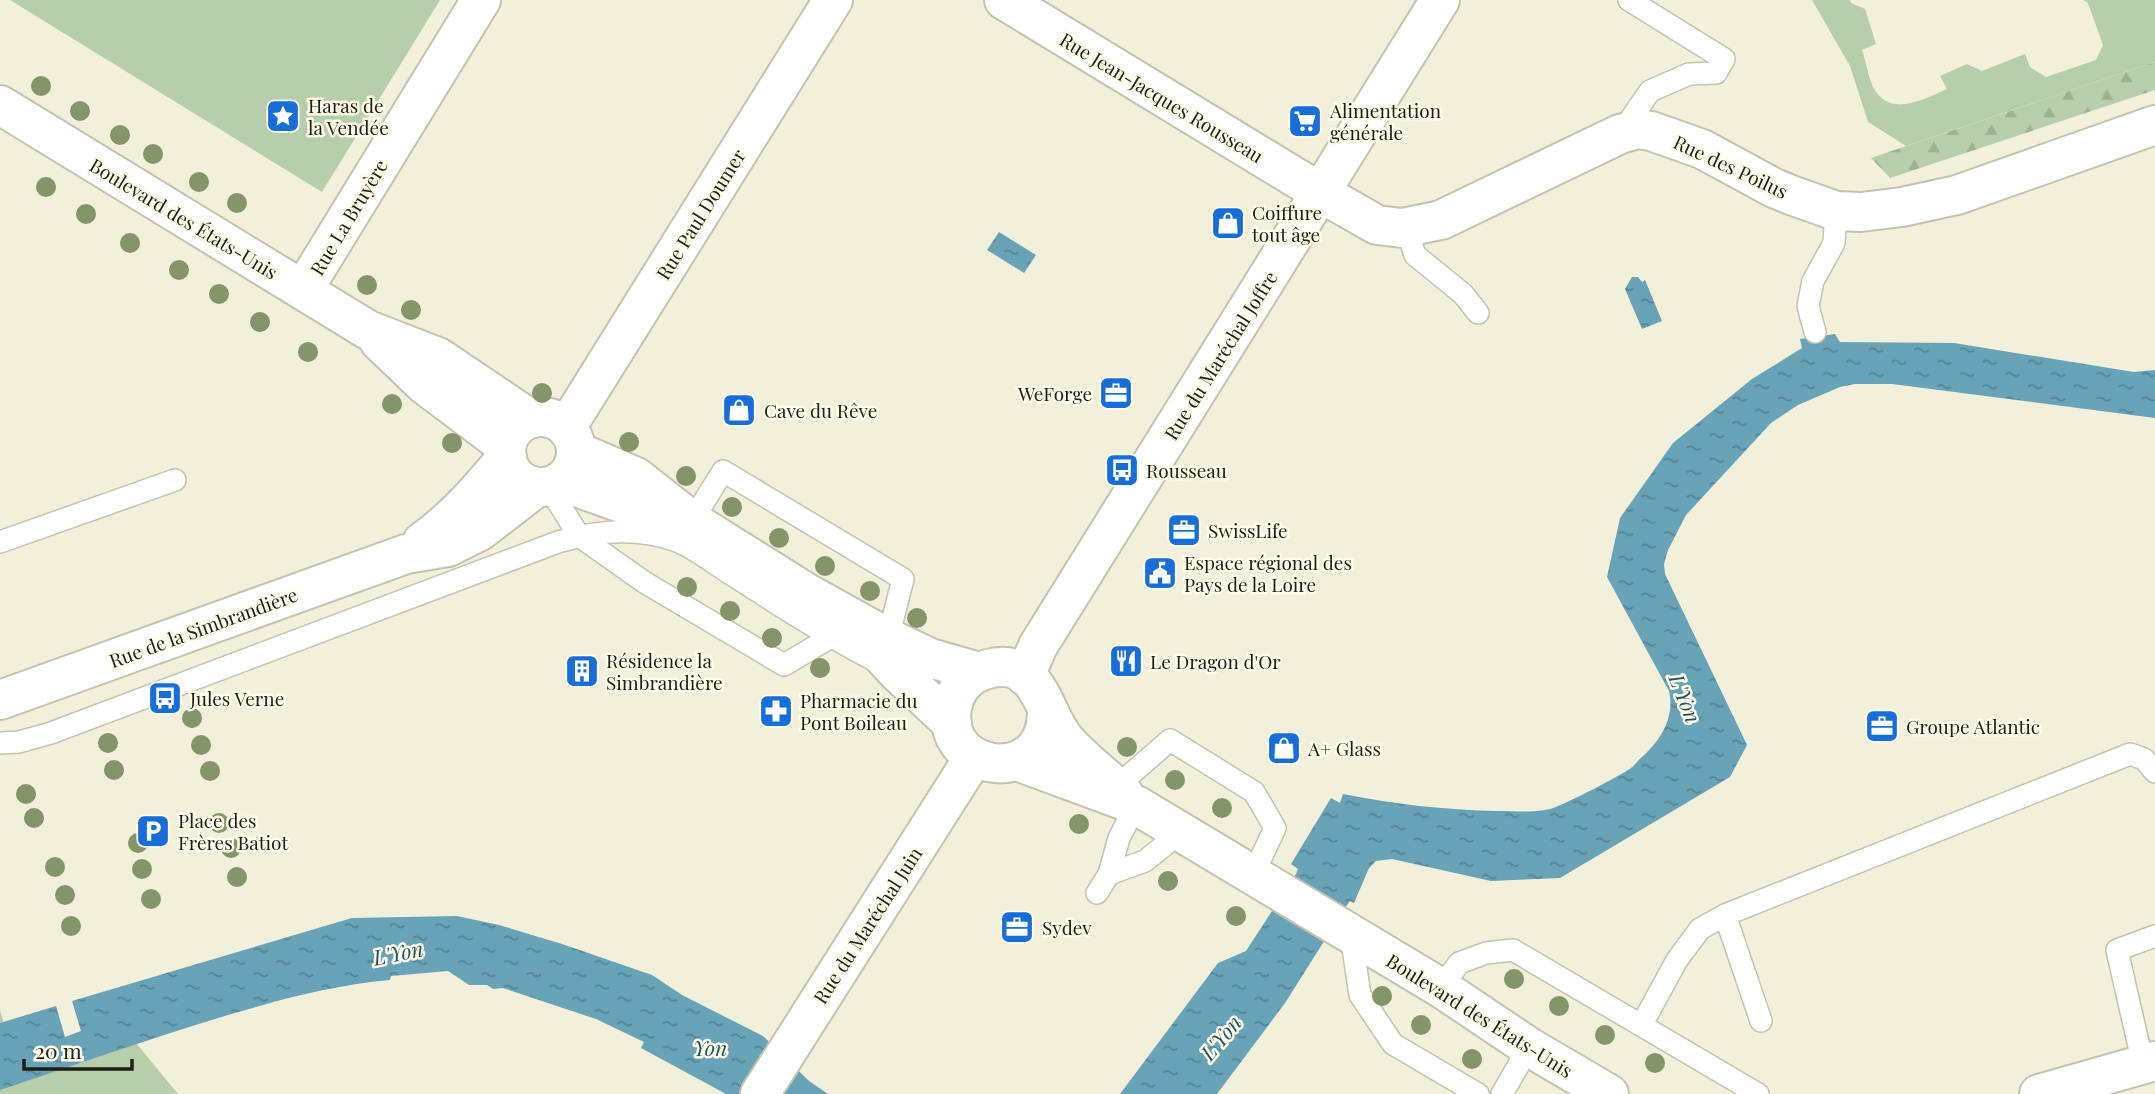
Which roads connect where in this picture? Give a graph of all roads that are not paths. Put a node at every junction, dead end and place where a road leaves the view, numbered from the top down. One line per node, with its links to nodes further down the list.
1 (481, 0): 12 (street, Rue La Bruyère)
2 (833, 0): 15 (street, Rue Paul Doumer)
3 (1004, 0): 9 (street, Rue Jean-Jacques Rousseau)
4 (1440, 0): 9 (street, Rue du Maréchal Joffre)
5 (1629, 0): 8 (lane)
6 (0, 106): 12 (street, Boulevard des États-Unis)
7 (2155, 125): 10 (street, Rue des Poilus)
8 (1620, 134): 10 (street, Rue des Poilus); 11 (street, Rue des Poilus)
9 (1321, 193): 11 (street, Rue des Poilus); 22 (street, Rue du Maréchal Joffre)
10 (1836, 211): 14 (lane)
11 (1406, 228): 13 (lane)
12 (303, 290): 15 (street, Boulevard des États-Unis)
13 (1478, 313)
14 (1815, 332)
15 (541, 457): 17 (street, Boulevard des États-Unis); 18 (lane); 23 (street, Rue de la Simbrandière)
16 (175, 480): 19 (lane)
17 (692, 521): 20 (street, Boulevard des États-Unis); 20 (lane)
18 (579, 536): 20 (lane); 20 (lane); 26 (lane)
19 (0, 542)
20 (870, 645): 21 (street, Boulevard des États-Unis); 25 (street, Boulevard des États-Unis)
21 (979, 673): 22 (street); 25 (street)
22 (1025, 676): 24 (street)
23 (0, 700)
24 (1047, 712): 28 (street); 30 (street)
25 (952, 723): 27 (street)
26 (0, 743)
27 (974, 757): 28 (street); 43 (street, Rue du Maréchal Juin)
28 (1017, 761): 30 (street)
29 (2155, 772): 35 (lane)
30 (1126, 796): 31 (street); 32 (lane); 33 (lane)
31 (1181, 832): 32 (lane); 33 (street)
32 (1109, 874): 34 (lane)
33 (1262, 880): 36 (street, Boulevard des États-Unis)
34 (1097, 893)
35 (1725, 915): 39 (lane); 40 (lane)
36 (1351, 935): 38 (street, Boulevard des États-Unis); 44 (lane)
37 (2155, 936): 42 (lane)
38 (1441, 988): 40 (lane); 41 (street, Boulevard des États-Unis)
39 (1761, 1021)
40 (1642, 1024): 47 (lane)
41 (1529, 1046): 45 (lane); 46 (street, Boulevard des États-Unis)
42 (2149, 1063): 48 (street)
43 (760, 1094)
44 (1478, 1094)
45 (1502, 1094)
46 (1609, 1094)
47 (1758, 1094)
48 (2039, 1094)

